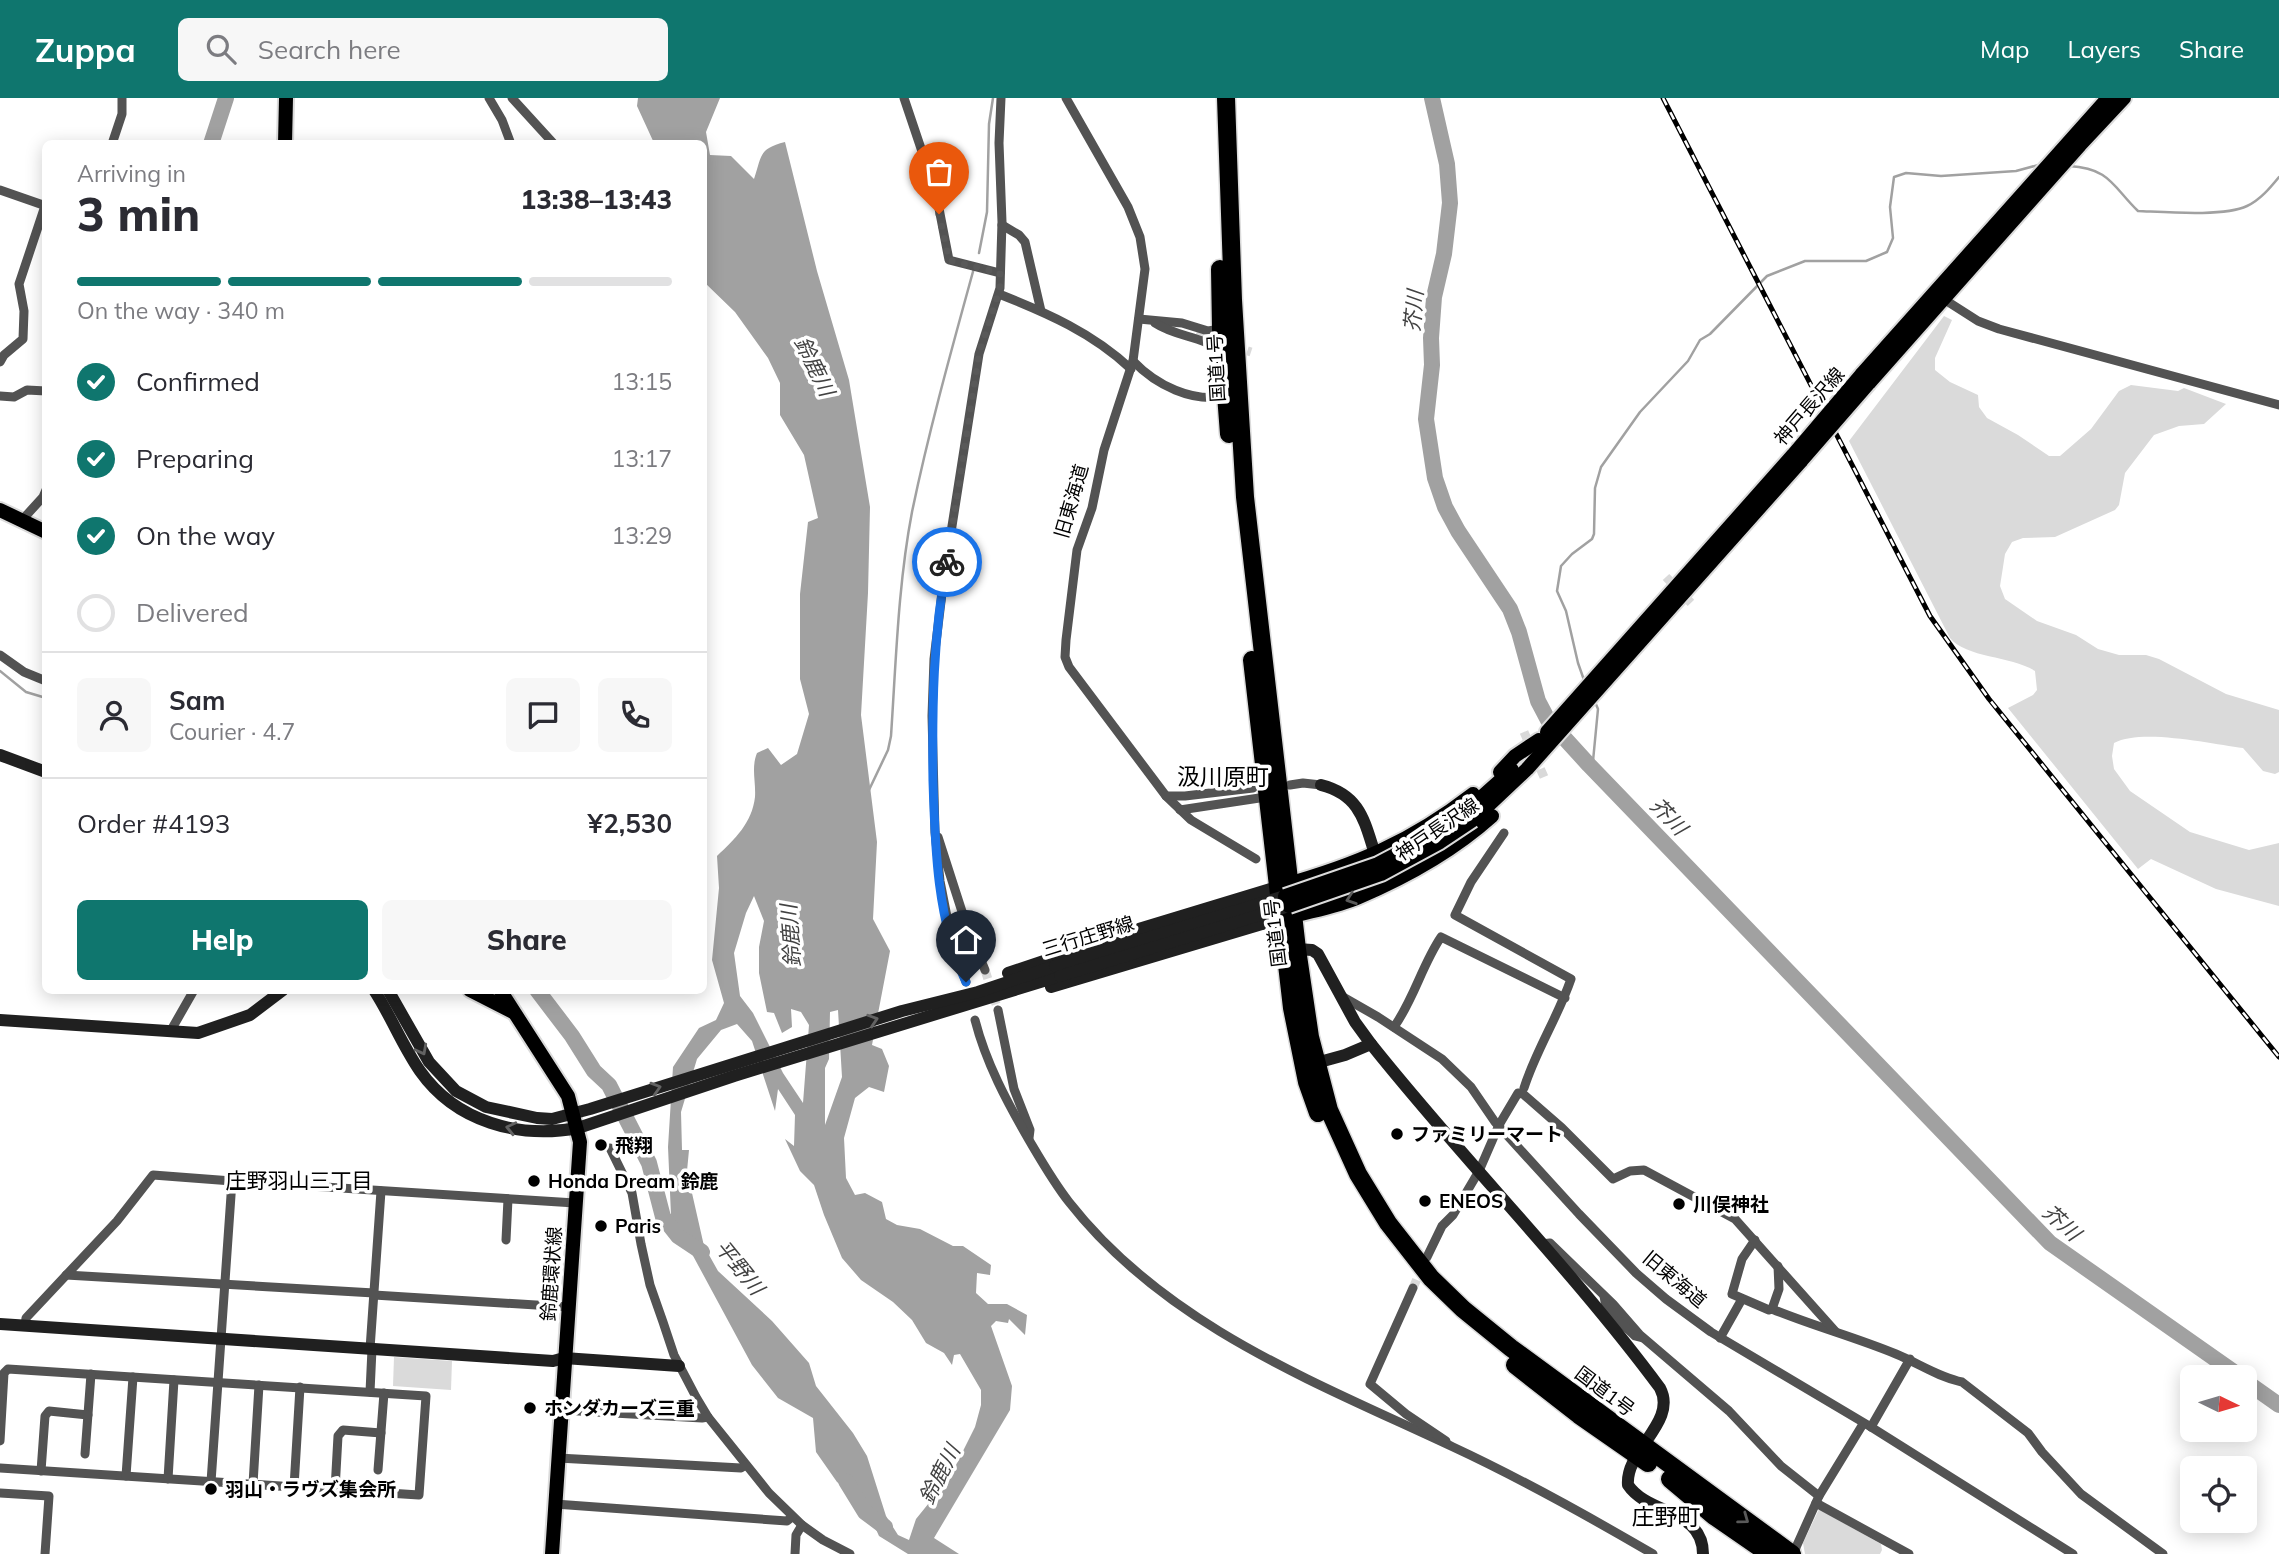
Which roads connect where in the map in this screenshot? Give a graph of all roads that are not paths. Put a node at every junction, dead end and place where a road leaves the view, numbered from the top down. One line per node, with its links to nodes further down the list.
1 (122, 98): 13 (street)
2 (286, 98): 14 (main road)
3 (489, 98): 15 (street)
4 (512, 98): 16 (street)
5 (904, 98): 21 (street)
6 (1001, 98): 20 (street)
7 (1066, 98): 25 (street, 旧東海道)
8 (1214, 98): 27 (highway, 国道1号)
9 (1226, 98): 55 (highway, 国道1号)
10 (2108, 98): 12 (main road, 神戸長沢線)
11 (2124, 98): 12 (main road, 神戸長沢線)
12 (2100, 114): 23 (main road, 神戸長沢線)
13 (113, 140)
14 (285, 140)
15 (510, 140)
16 (550, 140)
17 (0, 190): 18 (street)
18 (42, 205)
19 (42, 215): 30 (street)
20 (1002, 225): 21 (street); 24 (street)
21 (1000, 273): 22 (street)
22 (999, 294): 24 (street); 51 (street)
23 (1940, 297): 35 (street); 42 (main road, 神戸長沢線, bridge)
24 (1041, 311): 31 (street)
25 (1139, 319): 26 (street); 31 (street, 旧東海道)
26 (1154, 322): 27 (street); 28 (street); 29 (street)
27 (1221, 329): 29 (highway, 国道1号)
28 (1196, 334)
29 (1222, 352): 34 (highway, 国道1号)
30 (0, 362)
31 (1132, 365): 34 (street); 48 (street, 旧東海道)
32 (42, 391): 33 (street)
33 (0, 396)
34 (1226, 396): 47 (highway, 国道1号)
35 (2279, 405)
36 (42, 498): 38 (street)
37 (0, 510): 38 (main road)
38 (23, 519): 39 (main road)
39 (42, 530)
40 (0, 655): 41 (street)
41 (42, 679)
42 (1543, 749): 50 (main road, 神戸長沢線); 50 (main road, 神戸長沢線)
43 (0, 755): 44 (street)
44 (42, 771)
45 (1290, 785): 46 (street)
46 (1321, 785): 53 (street)
47 (1259, 792): 48 (street); 49 (street); 55 (highway, 国道1号)
48 (1166, 796): 49 (street, 旧東海道)
49 (1180, 810): 54 (street, 旧東海道)
50 (1469, 816): 53 (main road, 神戸長沢線); 55 (main road, 神戸長沢線, bridge); 55 (main road, 神戸長沢線, one-way to 55)
51 (934, 832): 57 (street); 59 (street)
52 (1504, 833): 67 (street)
53 (1375, 854): 55 (main road, 神戸長沢線)
54 (1256, 859)
55 (1286, 901): 56 (highway, 国道1号); 58 (street, 三行庄野線, bridge); 59 (street, 三行庄野線); 69 (street, 三行庄野線); 127 (highway, 国道1号)
56 (1297, 948): 66 (street); 76 (highway, 国道1号)
57 (985, 970)
58 (1058, 971): 59 (street, 三行庄野線); 69 (street, 三行庄野線)
59 (971, 987): 78 (street, 三行庄野線, one-way to 59)
60 (192, 994): 74 (street)
61 (278, 994): 74 (street)
62 (376, 994): 80 (street, 三行庄野線, one-way to 62)
63 (390, 994): 78 (street, 三行庄野線, one-way to 78)
64 (478, 994): 70 (main road, 鈴鹿環状線)
65 (503, 994): 70 (main road, 鈴鹿環状線)
66 (1343, 997): 73 (street, 旧東海道); 75 (street)
67 (1565, 998): 73 (street); 77 (street)
68 (998, 1010): 81 (street)
69 (946, 1012): 80 (street, 三行庄野線)
70 (515, 1013): 78 (main road, 鈴鹿環状線)
71 (0, 1020): 74 (street)
72 (975, 1020): 81 (street)
73 (1394, 1027): 79 (street, 旧東海道)
74 (170, 1031)
75 (1371, 1044): 76 (street); 83 (street)
76 (1316, 1063): 127 (highway, 国道1号)
77 (1524, 1088)
78 (573, 1114): 80 (main road, 鈴鹿環状線)
79 (1499, 1125): 83 (street); 89 (street); 106 (street, 旧東海道)
80 (578, 1128): 87 (main road, 鈴鹿環状線)
81 (1029, 1138): 126 (street)
82 (610, 1149): 111 (street)
83 (1479, 1171): 90 (street); 91 (street)
84 (232, 1181): 85 (street); 93 (street); 94 (street)
85 (381, 1191): 86 (street); 96 (street)
86 (508, 1199): 87 (street); 88 (street)
87 (575, 1203): 99 (main road, 鈴鹿環状線)
88 (506, 1240)
89 (1755, 1240): 92 (street); 98 (street)
90 (1541, 1244): 97 (street); 101 (street)
91 (1427, 1257)
92 (1778, 1266): 100 (street); 104 (street)
93 (66, 1275): 94 (street); 103 (street)
94 (225, 1283): 96 (street); 107 (street)
95 (1413, 1288): 126 (street)
96 (374, 1294): 99 (street); 108 (street)
97 (1604, 1296): 101 (street); 105 (street)
98 (1742, 1299): 100 (street); 106 (street)
99 (568, 1307): 109 (main road, 鈴鹿環状線)
100 (1772, 1309): 104 (street)
101 (1616, 1323): 105 (street); 127 (street)
102 (0, 1324): 103 (street)
103 (26, 1326): 107 (street)
104 (1835, 1331): 110 (street)
105 (1645, 1338): 141 (street)
106 (1720, 1338): 123 (street, 旧東海道)
107 (220, 1340): 108 (street); 115 (street)
108 (371, 1349): 109 (street); 118 (street)
109 (564, 1358): 111 (street); 120 (main road, 鈴鹿環状線)
110 (1910, 1359): 123 (street); 156 (street)
111 (679, 1366): 122 (street)
112 (91, 1374): 113 (street); 121 (street); 125 (street)
113 (133, 1377): 114 (street); 134 (street)
114 (174, 1380): 115 (street); 135 (street)
115 (217, 1382): 116 (street); 136 (street)
116 (259, 1385): 117 (street); 137 (street)
117 (300, 1387): 118 (street); 138 (street)
118 (370, 1392): 119 (street)
119 (384, 1393): 124 (street); 139 (street)
120 (561, 1410): 122 (street); 129 (main road, 鈴鹿環状線)
121 (88, 1415): 128 (street); 133 (street)
122 (708, 1416): 130 (street)
123 (1867, 1426): 141 (street); 155 (street, 旧東海道)
124 (382, 1433): 132 (street); 139 (street)
125 (0, 1441)
126 (1450, 1446): 150 (street)
127 (1640, 1450): 151 (street); 152 (highway, 国道1号); 153 (highway, 国道1号, one-way to 153)
128 (85, 1454)
129 (558, 1458): 130 (street); 142 (main road, 鈴鹿環状線)
130 (746, 1465): 143 (street)
131 (0, 1468): 133 (street)
132 (378, 1470)
133 (41, 1471): 134 (street)
134 (126, 1476): 135 (street)
135 (168, 1479): 136 (street)
136 (211, 1482): 137 (street)
137 (253, 1485): 138 (street)
138 (294, 1487): 139 (street)
139 (335, 1490)
140 (0, 1493): 146 (street)
141 (1818, 1499): 145 (street); 153 (street)
142 (555, 1504): 143 (street); 147 (main road, 鈴鹿環状線)
143 (792, 1517): 144 (street)
144 (802, 1525): 148 (street); 149 (street)
145 (1887, 1550): 154 (street)
146 (45, 1554)
147 (556, 1554)
148 (795, 1554)
149 (850, 1554)
150 (1653, 1554)
151 (1703, 1554)
152 (1769, 1554)
153 (1792, 1554)
154 (1909, 1554)
155 (2073, 1554)
156 (2163, 1554)

